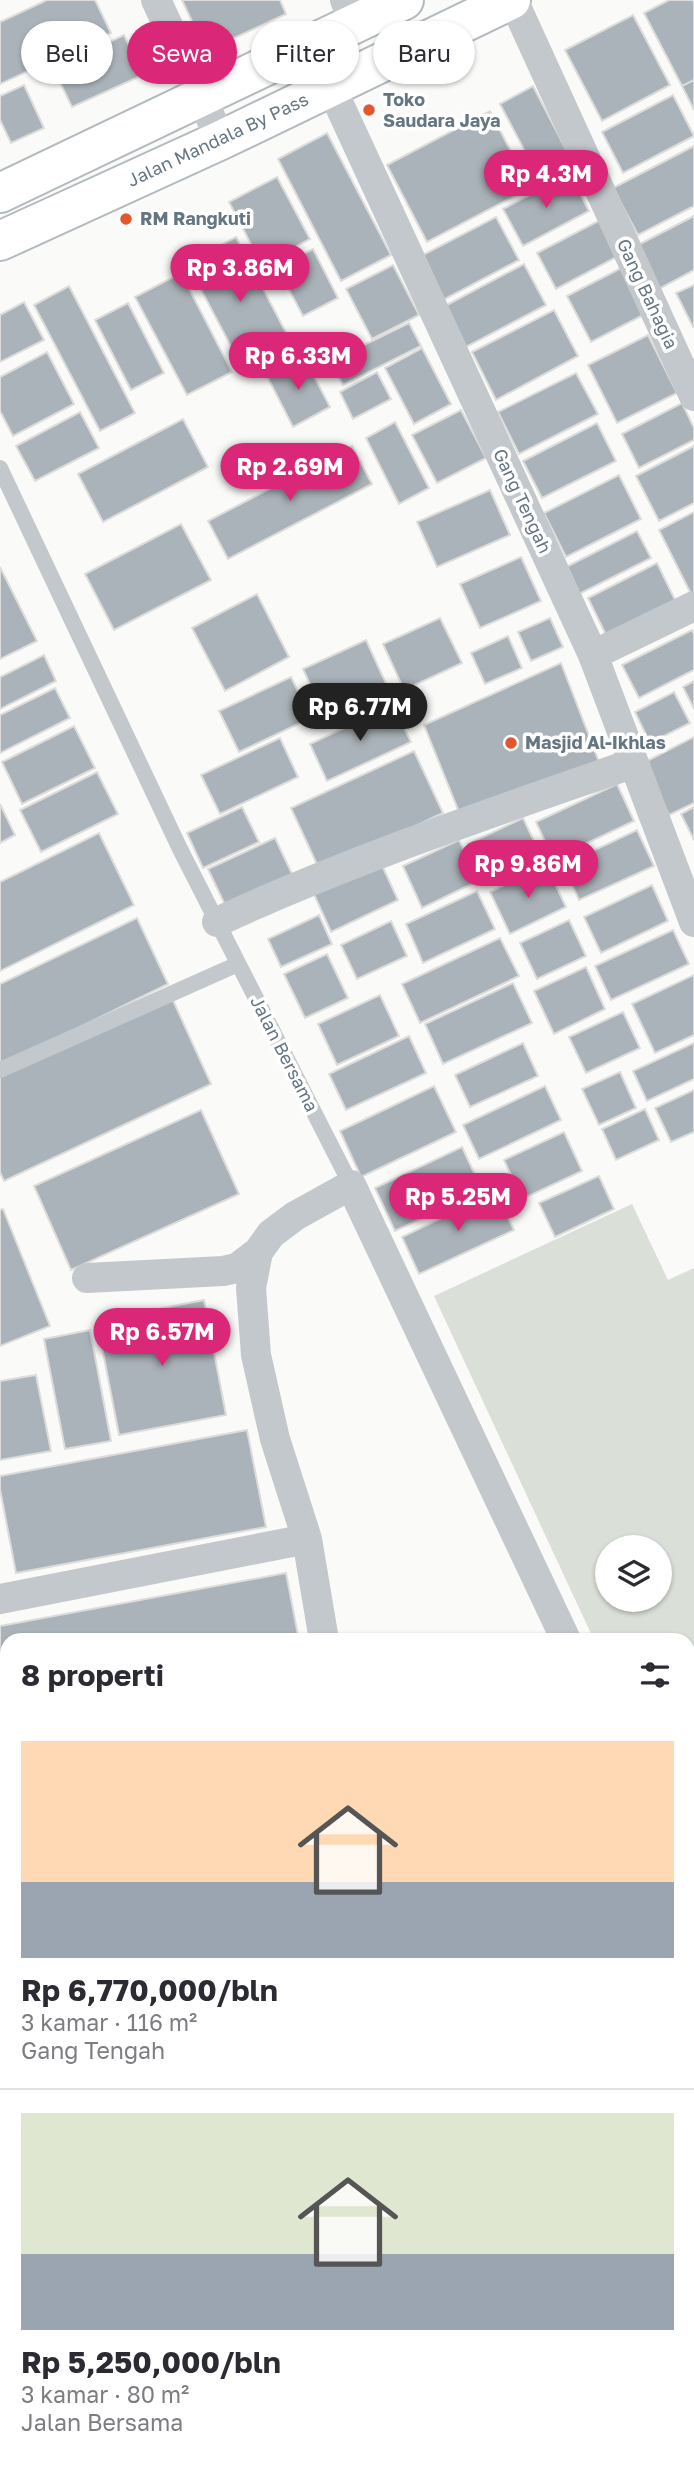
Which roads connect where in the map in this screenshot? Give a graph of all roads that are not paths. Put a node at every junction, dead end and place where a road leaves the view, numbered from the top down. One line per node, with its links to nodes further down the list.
1 (156, 0): 6 (street)
2 (404, 0): 4 (street)
3 (512, 0): 5 (street, Jalan Mandala By Pass); 10 (street, Gang Bahagia)
4 (350, 12): 6 (street)
5 (331, 87): 7 (street, Jalan Mandala By Pass); 13 (street, Gang Tengah)
6 (202, 98): 7 (street); 8 (street)
7 (221, 140): 9 (street, Jalan Mandala By Pass)
8 (0, 192)
9 (0, 241)
10 (694, 395)
11 (0, 468): 16 (lane, Jalan Bersama)
12 (694, 606): 13 (street)
13 (593, 655): 14 (street, Gang Tengah)
14 (634, 763): 15 (street, Gang Tengah); 16 (street)
15 (694, 921)
16 (217, 922): 17 (lane, Jalan Bersama)
17 (238, 964): 18 (lane); 19 (lane, Jalan Bersama)
18 (0, 1070)
19 (351, 1185): 20 (street); 25 (street, Jalan Bersama)
20 (258, 1252): 21 (street); 22 (street)
21 (87, 1279)
22 (307, 1539): 23 (street); 24 (street)
23 (0, 1599)
24 (323, 1633)
25 (563, 1633)

